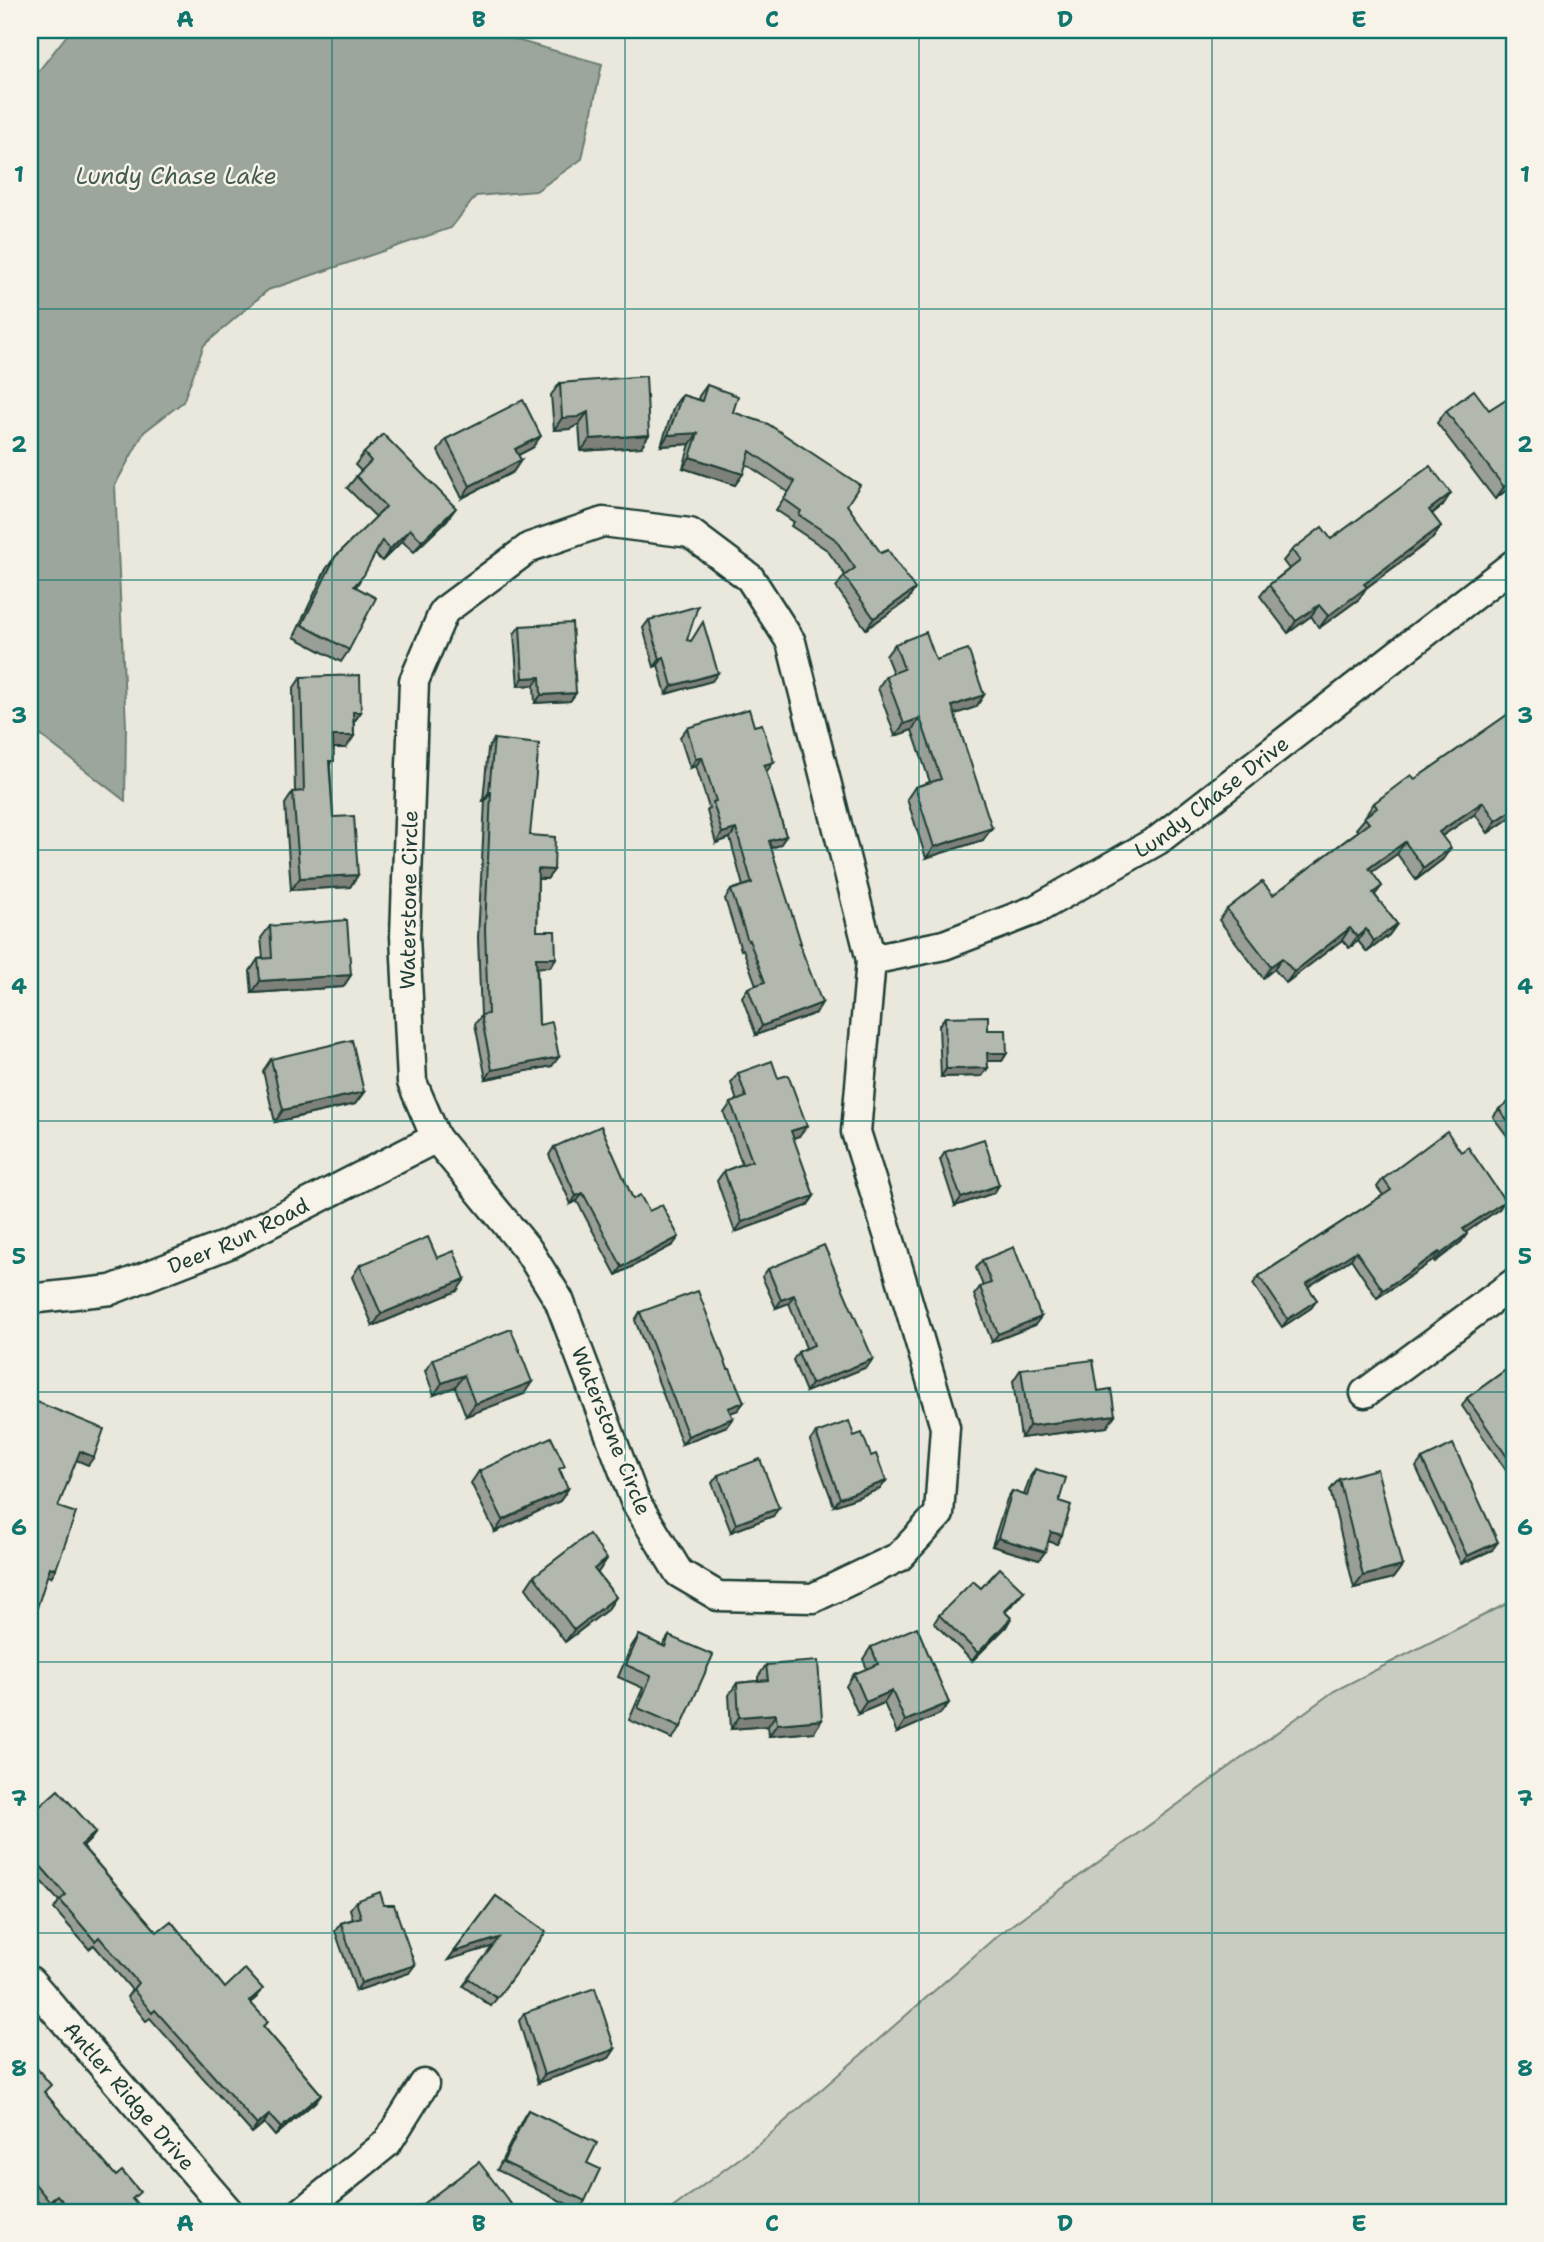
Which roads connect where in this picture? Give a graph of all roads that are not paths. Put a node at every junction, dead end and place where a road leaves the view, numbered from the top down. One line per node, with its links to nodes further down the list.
1 (1514, 565): 2 (street, Lundy Chase Drive)
2 (871, 960): 3 (street, Waterstone Circle); 3 (street, Waterstone Circle)
3 (436, 1138): 5 (street, Deer Run Road)
4 (1514, 1283): 6 (street)
5 (30, 1299)
6 (1365, 1393)
7 (30, 1981): 9 (street, Antler Ridge Drive)
8 (424, 2084): 10 (street)
9 (229, 2212)
10 (302, 2212)

